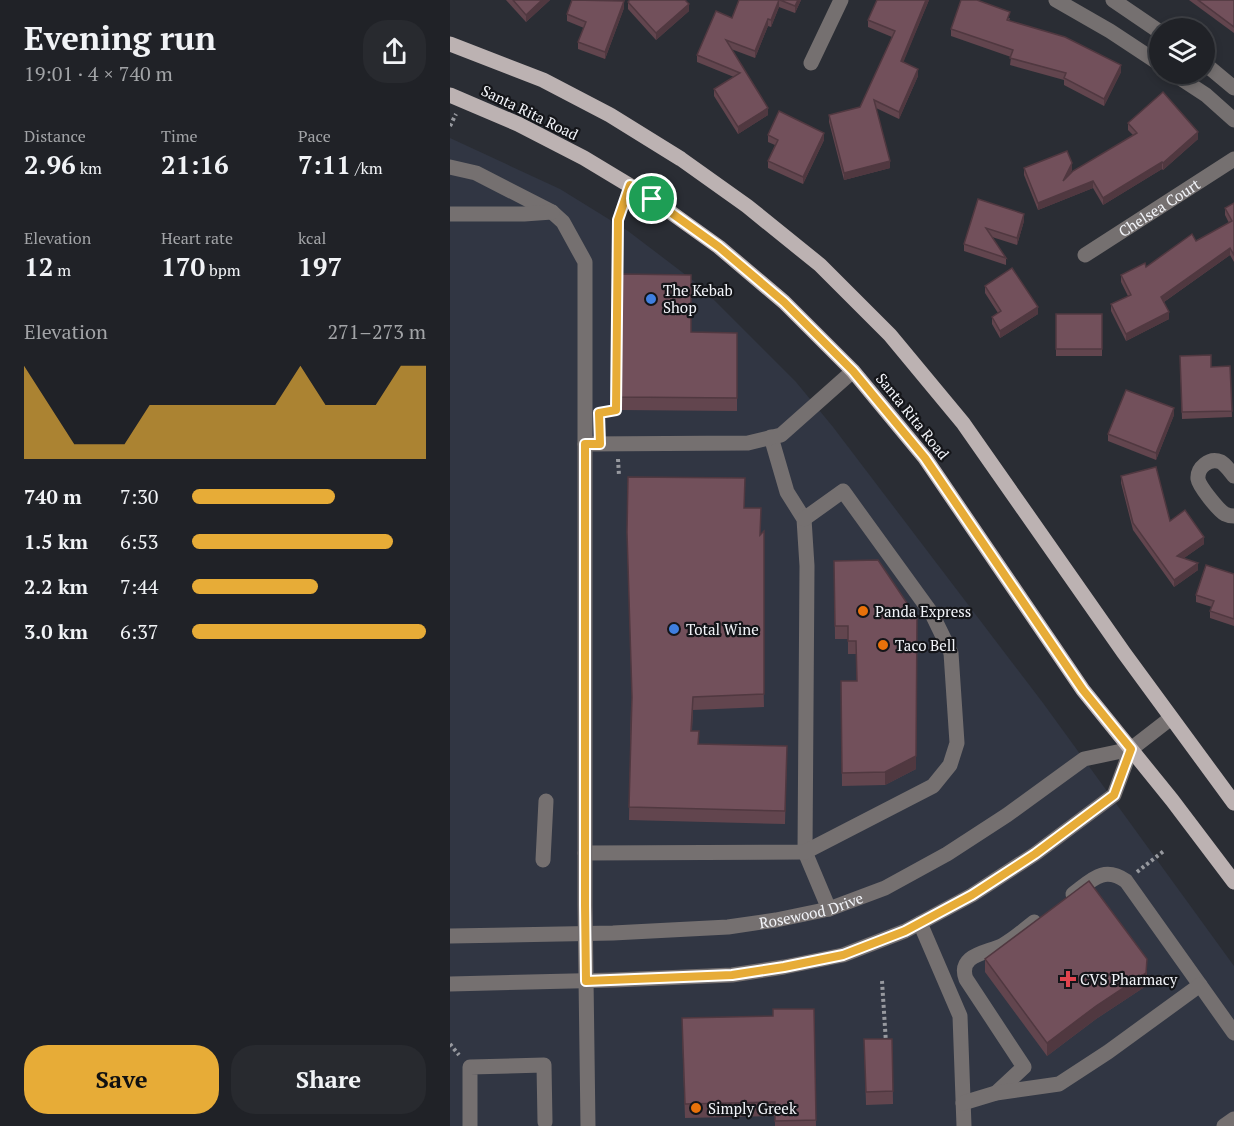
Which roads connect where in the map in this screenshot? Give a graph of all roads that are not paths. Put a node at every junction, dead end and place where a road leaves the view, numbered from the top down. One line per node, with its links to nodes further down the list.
1 (841, 0): 7 (street)
2 (1056, 0): 6 (street)
3 (1113, 0): 4 (street)
4 (1149, 25)
5 (450, 44): 24 (main road, Santa Rita Road)
6 (1149, 57)
7 (811, 63)
8 (1215, 72): 10 (street)
9 (1189, 84): 12 (street)
10 (1234, 88)
11 (450, 95): 18 (main road, Santa Rita Road)
12 (1234, 120)
13 (1234, 159): 17 (street, Chelsea Court)
14 (450, 167): 15 (street)
15 (552, 212): 16 (street); 20 (street)
16 (450, 214)
17 (1085, 255)
18 (853, 371): 19 (street); 25 (main road, Santa Rita Road)
19 (771, 437): 20 (street); 23 (street)
20 (593, 444): 29 (street)
21 (1234, 476): 22 (street)
22 (1234, 516)
23 (804, 519): 28 (street); 28 (street)
24 (1171, 718): 25 (street, Rosewood Drive); 27 (main road, Santa Rita Road)
25 (1131, 749): 31 (main road, Santa Rita Road); 32 (street, Rosewood Drive); 33 (street)
26 (546, 801): 30 (street)
27 (1234, 803)
28 (805, 852): 29 (street); 32 (street)
29 (585, 853): 34 (street)
30 (543, 860)
31 (1234, 882)
32 (829, 909): 34 (street, Rosewood Drive)
33 (920, 923): 36 (street); 41 (street)
34 (585, 933): 35 (street, Rosewood Drive); 36 (street)
35 (450, 936)
36 (586, 981): 37 (street); 45 (street)
37 (450, 984)
38 (1200, 985): 39 (street); 40 (street); 40 (street)
39 (1234, 1033)
40 (996, 1093): 41 (street)
41 (963, 1102): 46 (street)
42 (1234, 1119): 47 (street)
43 (545, 1122): 44 (street)
44 (471, 1126)
45 (588, 1126)
46 (964, 1126)
47 (1224, 1126)

